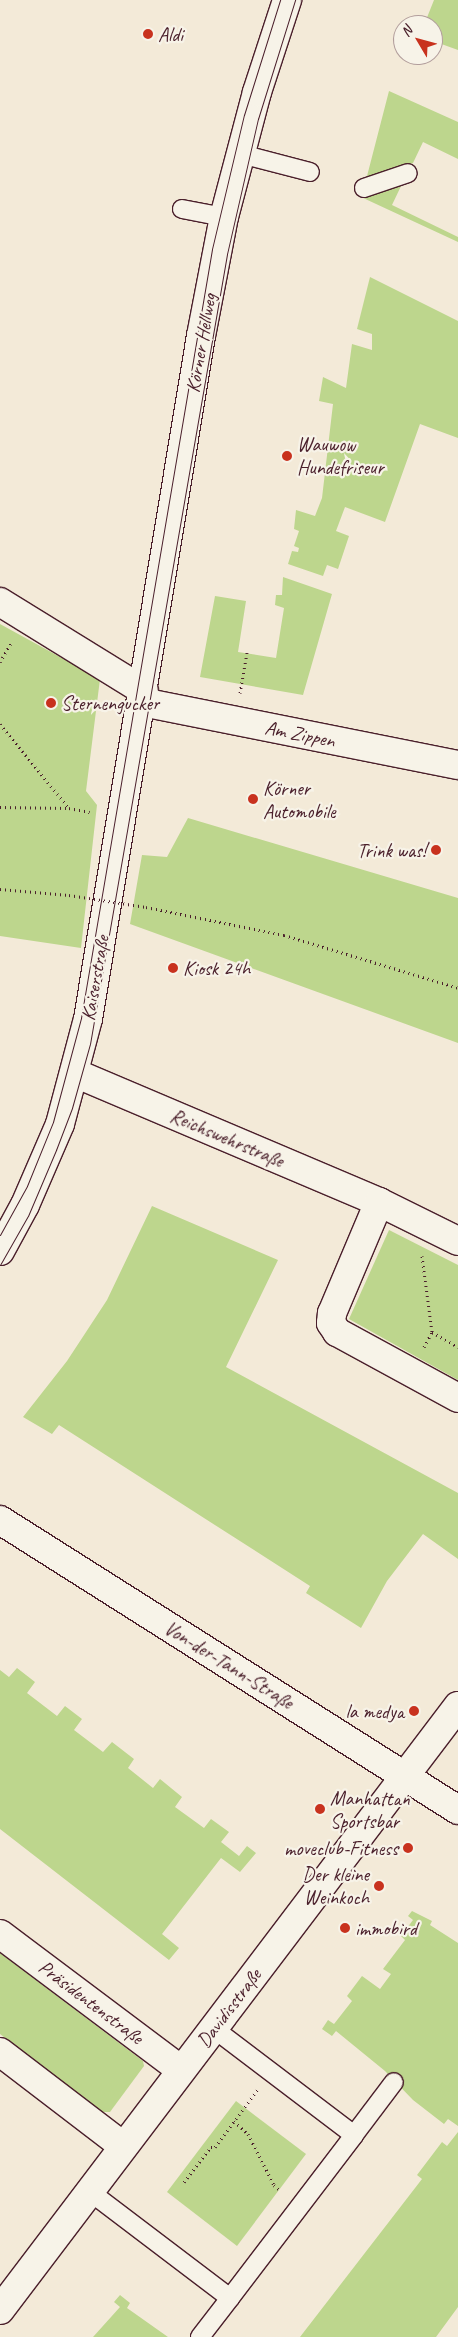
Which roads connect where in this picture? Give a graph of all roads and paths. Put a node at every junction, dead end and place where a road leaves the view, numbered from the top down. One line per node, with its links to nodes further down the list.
1 (287, 0): 2 (street, Körner Hellweg)
2 (241, 154): 3 (lane); 7 (street, Körner Hellweg)
3 (310, 172)
4 (408, 173): 5 (lane)
5 (364, 188)
6 (182, 209): 7 (lane)
7 (224, 217): 10 (street, Körner Hellweg)
8 (0, 602): 10 (street)
9 (247, 653): 11 (path)
10 (143, 697): 11 (street, Am Zippen); 19 (street, Kaiserstraße)
11 (235, 721): 13 (street, Am Zippen)
12 (0, 724): 15 (path)
13 (458, 765)
14 (0, 807): 15 (path)
15 (69, 808): 16 (path)
16 (90, 812)
17 (0, 889): 18 (path, bridge)
18 (458, 988)
19 (75, 1073): 20 (street, Reichswehrstraße); 23 (street, Kaiserstraße)
20 (379, 1202): 21 (street, Reichswehrstraße); 25 (street)
21 (417, 1221): 22 (street, Reichswehrstraße); 24 (path)
22 (458, 1241)
23 (0, 1251)
24 (458, 1347)
25 (458, 1398)
26 (0, 1520): 28 (street, Von-der-Tann-Straße)
27 (458, 1706): 28 (street, Davidisstraße)
28 (405, 1776): 29 (street, Von-der-Tann-Straße); 31 (street, Davidisstraße)
29 (458, 1810)
30 (0, 1934): 33 (street, Präsidentenstraße)
31 (213, 2028): 33 (street, Davidisstraße); 34 (lane)
32 (0, 2052): 38 (street)
33 (181, 2070): 38 (street, Davidisstraße)
34 (270, 2072): 36 (path); 37 (lane)
35 (394, 2082): 37 (lane)
36 (234, 2121): 39 (path); 41 (path)
37 (354, 2135): 41 (lane)
38 (123, 2146): 40 (street, Davidisstraße)
39 (184, 2182)
40 (90, 2191): 42 (lane); 43 (street, Davidisstraße)
41 (301, 2206): 42 (lane)
42 (230, 2298): 44 (lane)
43 (0, 2310)
44 (200, 2337)

